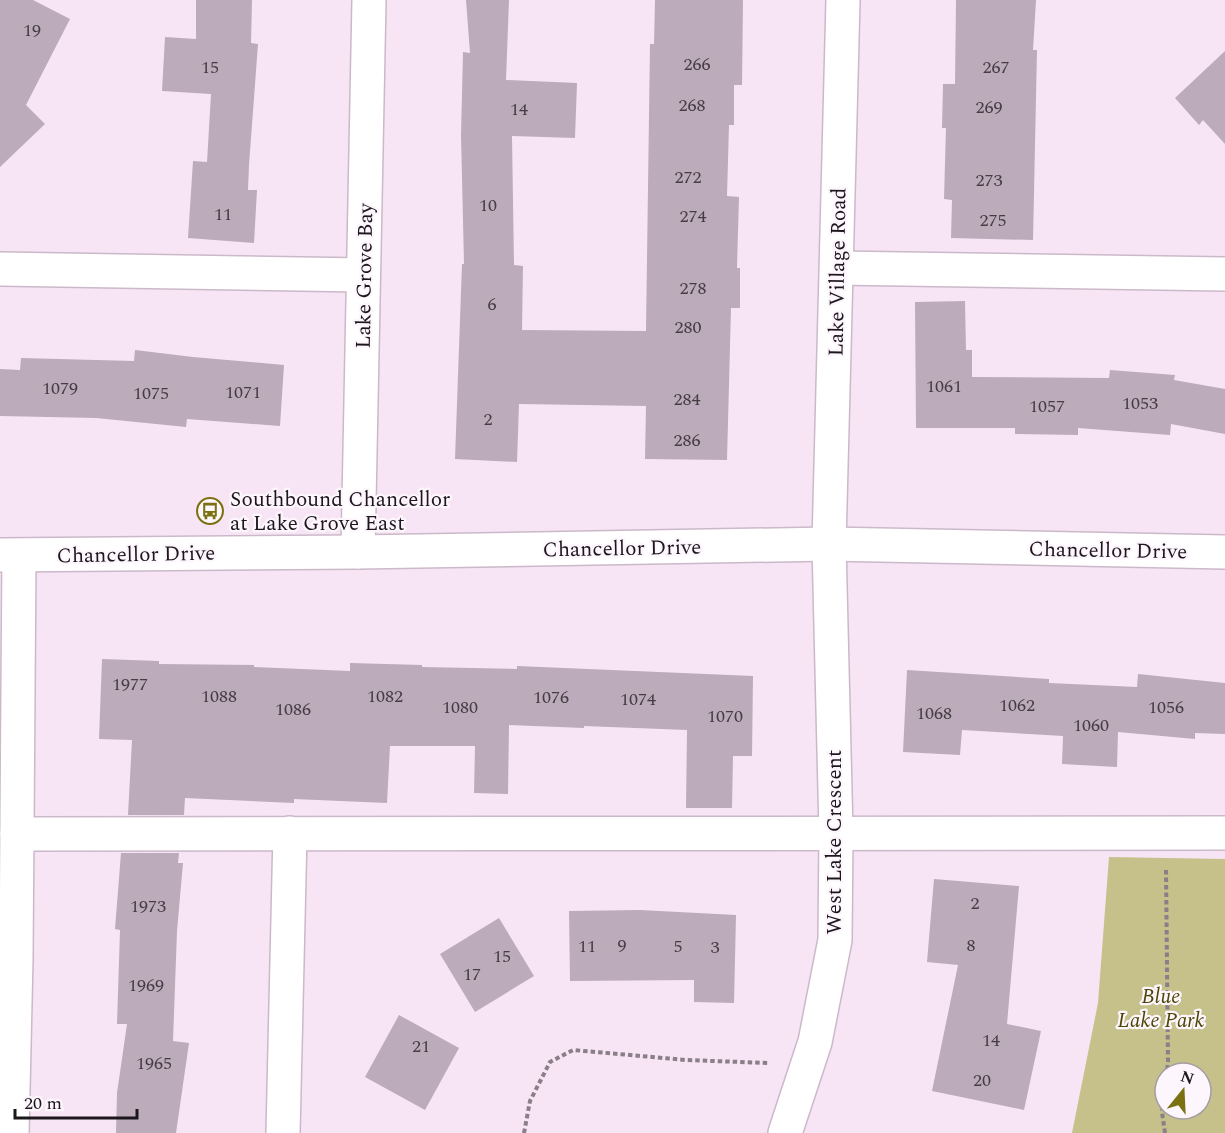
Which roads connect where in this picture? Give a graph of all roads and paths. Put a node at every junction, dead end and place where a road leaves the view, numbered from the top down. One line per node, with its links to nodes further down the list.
1 (369, 0): 6 (street, Lake Grove Bay)
2 (843, 0): 3 (street, Lake Village Road)
3 (837, 268): 5 (street); 7 (street, Lake Village Road)
4 (0, 269): 6 (street)
5 (1225, 274)
6 (363, 275): 8 (street, Lake Grove Bay)
7 (829, 544): 8 (street, Chancellor Drive); 9 (street, Chancellor Drive); 12 (street, West Lake Crescent)
8 (358, 552): 10 (street, Chancellor Drive)
9 (1225, 552)
10 (9, 556): 14 (street, Chancellor Drive)
11 (290, 833): 12 (street); 14 (street); 19 (street)
12 (837, 833): 15 (street); 17 (street, West Lake Crescent)
13 (1225, 833): 15 (street)
14 (17, 834): 18 (street, Chancellor Drive)
15 (1170, 834): 16 (path)
16 (1168, 1061)
17 (808, 1064): 20 (path); 21 (street, West Lake Crescent)
18 (12, 1133)
19 (283, 1133)
20 (524, 1133)
21 (785, 1133)

